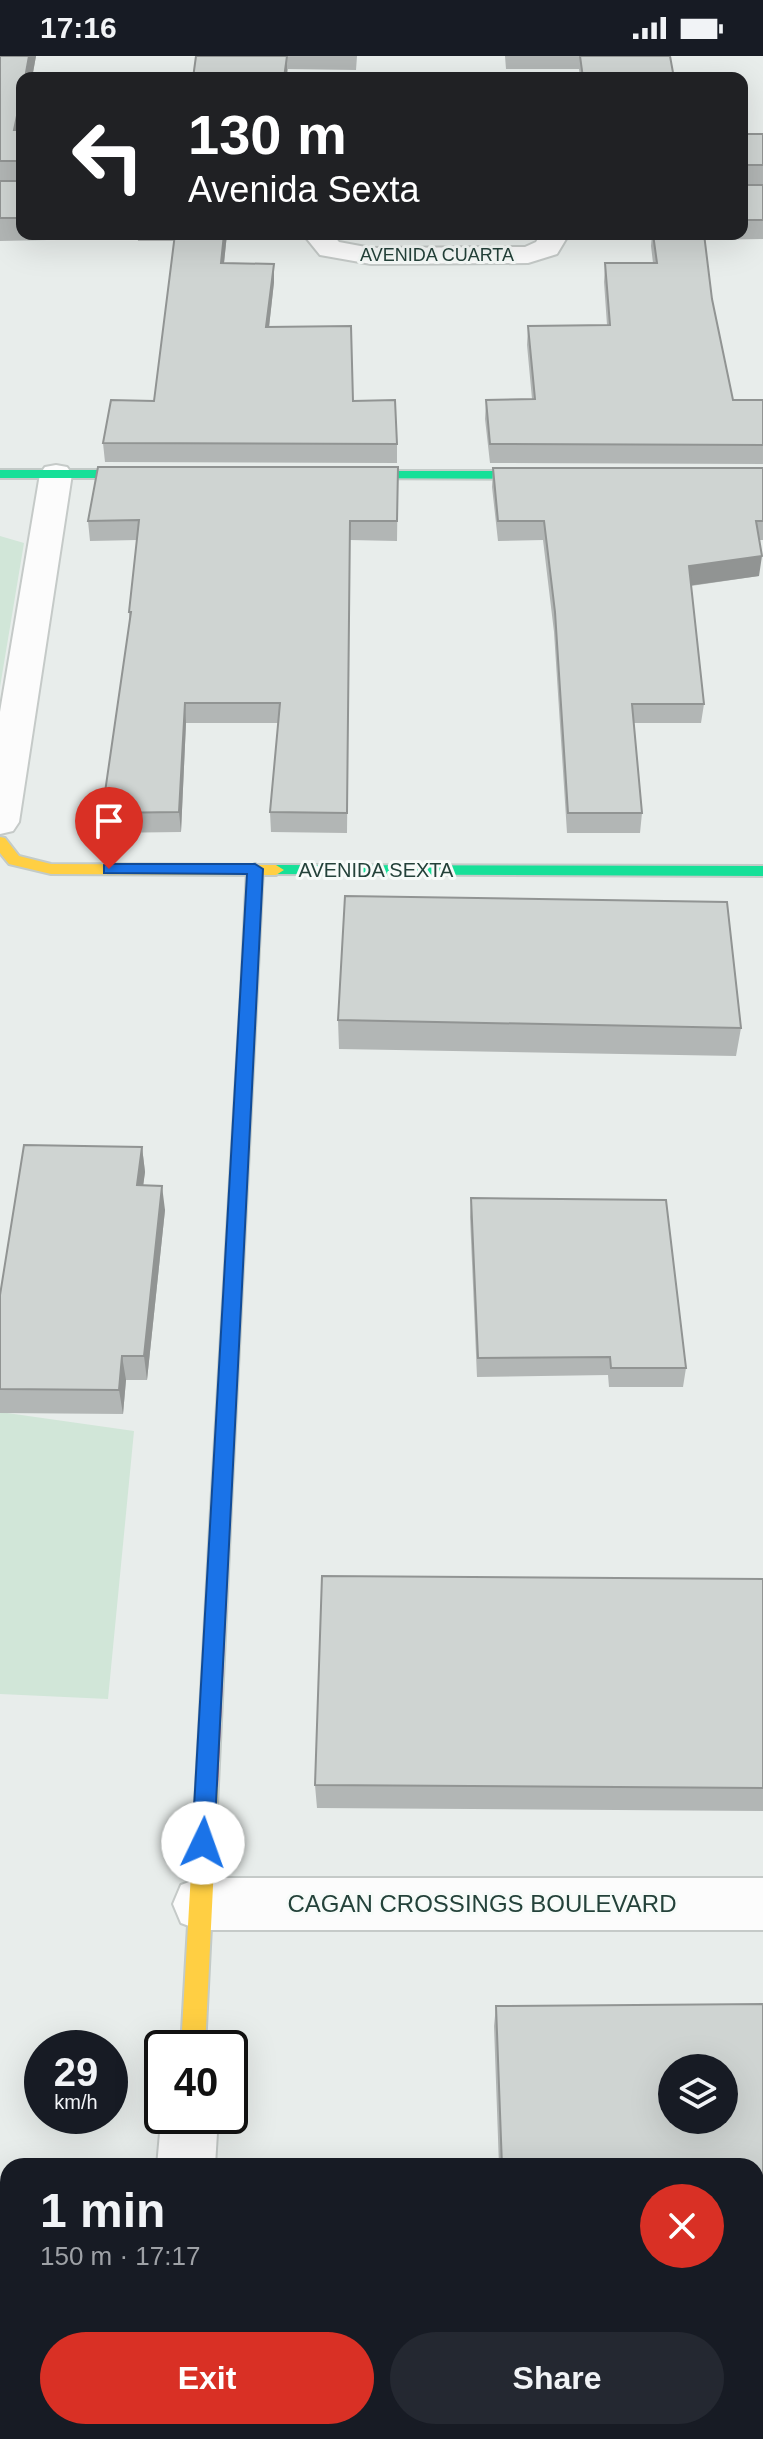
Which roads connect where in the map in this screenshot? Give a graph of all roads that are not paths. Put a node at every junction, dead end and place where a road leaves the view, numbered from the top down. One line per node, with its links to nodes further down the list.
1 (322, 240): 2 (street, AVENIDA CUARTA)
2 (553, 240)
3 (0, 474): 4 (street)
4 (56, 474): 5 (street); 8 (street)
5 (181, 474)
6 (321, 475): 7 (street)
7 (572, 475)
8 (0, 822)
9 (0, 842): 10 (street, AVENIDA SEXTA)
10 (255, 869): 11 (street, AVENIDA SEXTA); 12 (street)
11 (763, 871)
12 (200, 1904): 13 (street, CAGAN CROSSINGS BOULEVARD); 14 (street)
13 (763, 1904)
14 (194, 2030)
15 (188, 2134): 16 (street)
16 (186, 2158)

